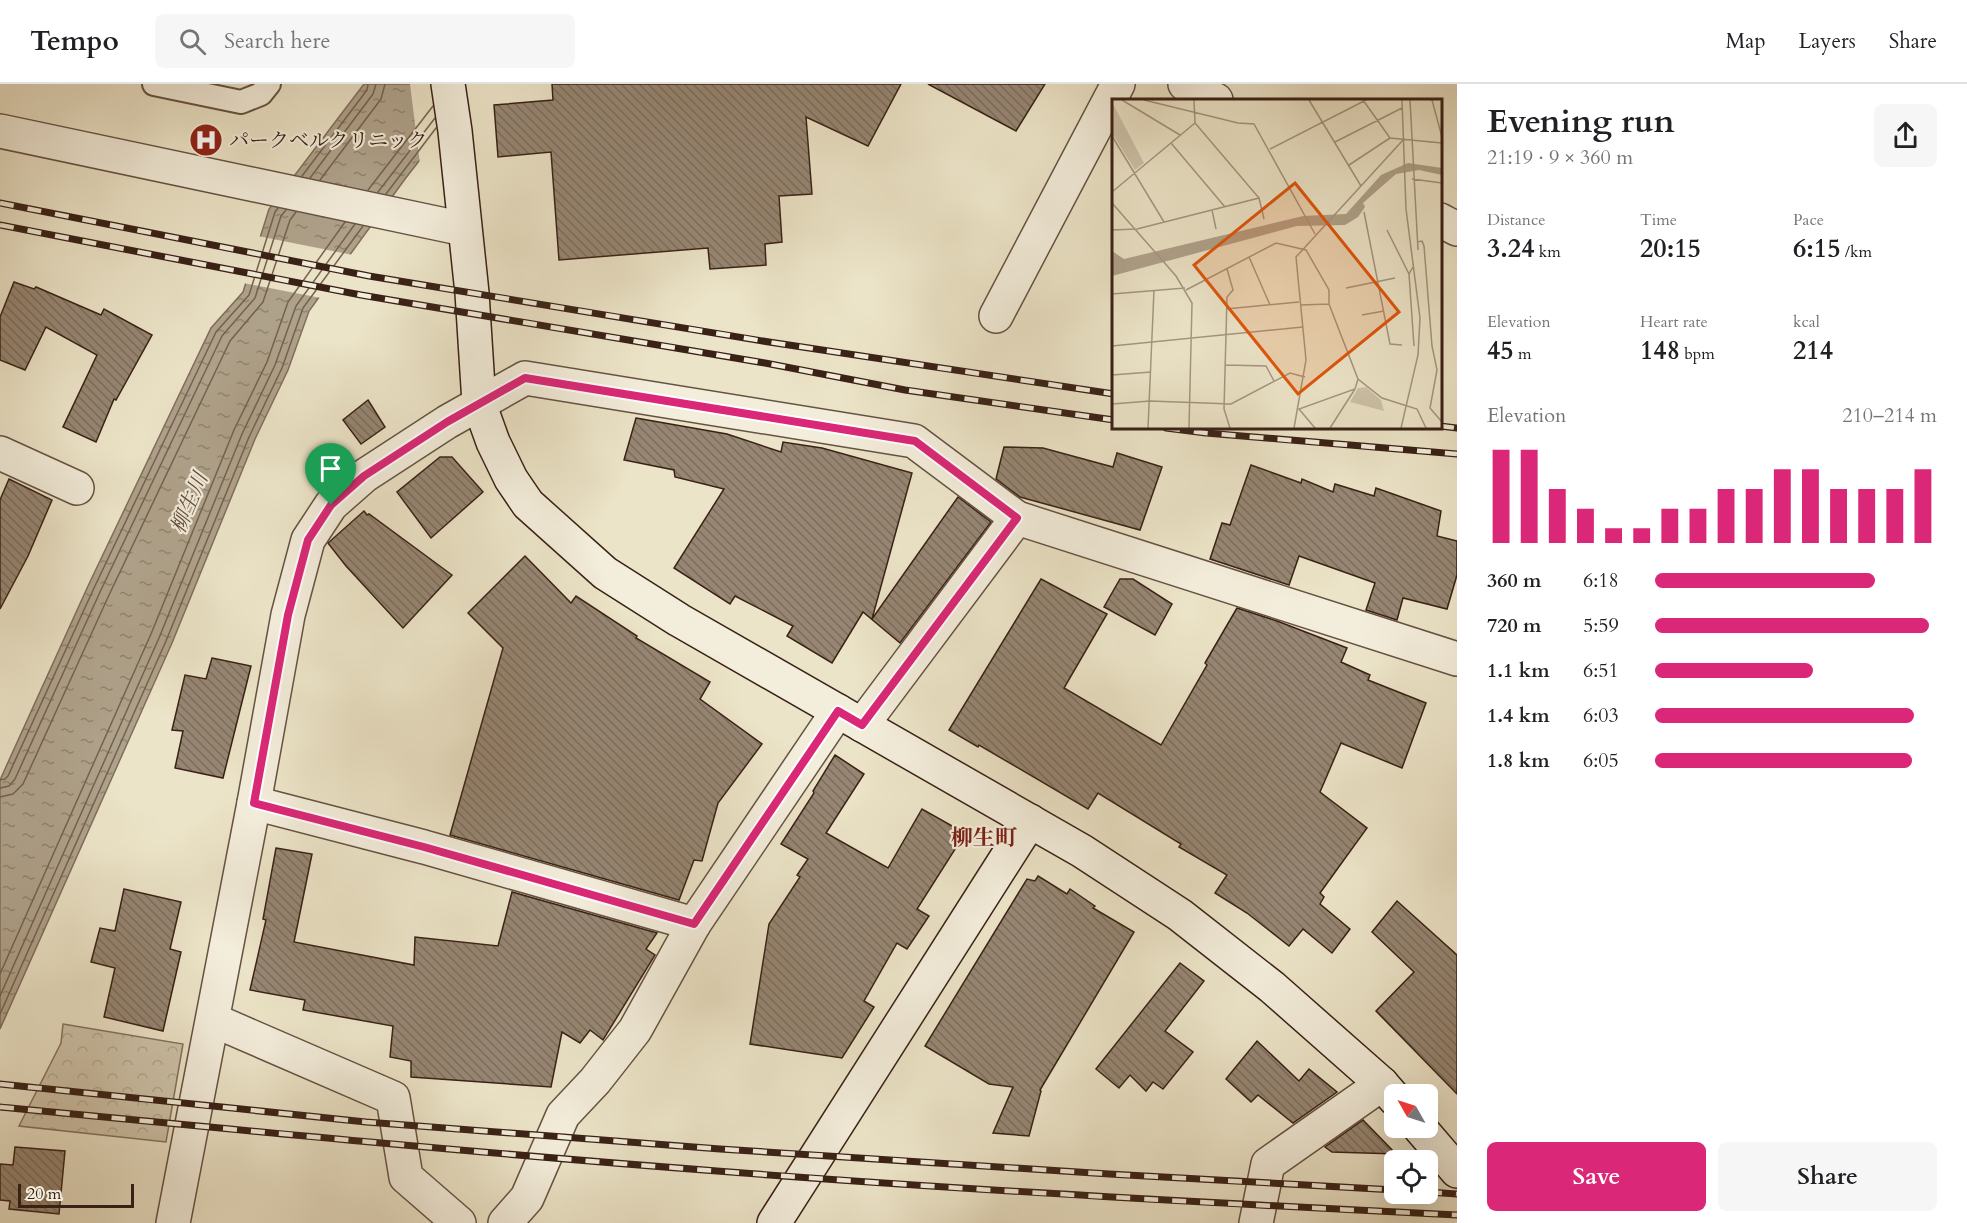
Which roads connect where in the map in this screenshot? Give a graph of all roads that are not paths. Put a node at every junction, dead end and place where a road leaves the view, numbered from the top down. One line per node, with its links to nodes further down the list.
1 (154, 84): 2 (lane)
2 (269, 84)
3 (448, 84): 10 (street)
4 (1118, 84): 11 (street)
5 (1185, 84): 6 (street)
6 (1214, 99)
7 (0, 131): 10 (street)
8 (1442, 221): 9 (street)
9 (1457, 229)
10 (464, 230): 12 (street)
11 (996, 316)
12 (479, 403): 15 (street); 17 (street); 18 (street)
13 (0, 453): 14 (street)
14 (77, 488)
15 (1017, 518): 16 (street); 17 (street)
16 (1457, 659)
17 (850, 718): 19 (street); 20 (street)
18 (254, 803): 20 (street); 21 (street)
19 (1030, 821): 22 (street); 29 (street)
20 (694, 924): 28 (street)
21 (213, 1020): 26 (street); 27 (street)
22 (1384, 1087)
23 (1384, 1094): 30 (street)
24 (1429, 1138): 25 (street)
25 (1457, 1171)
26 (173, 1223)
27 (459, 1223)
28 (505, 1223)
29 (774, 1223)
30 (1256, 1223)

